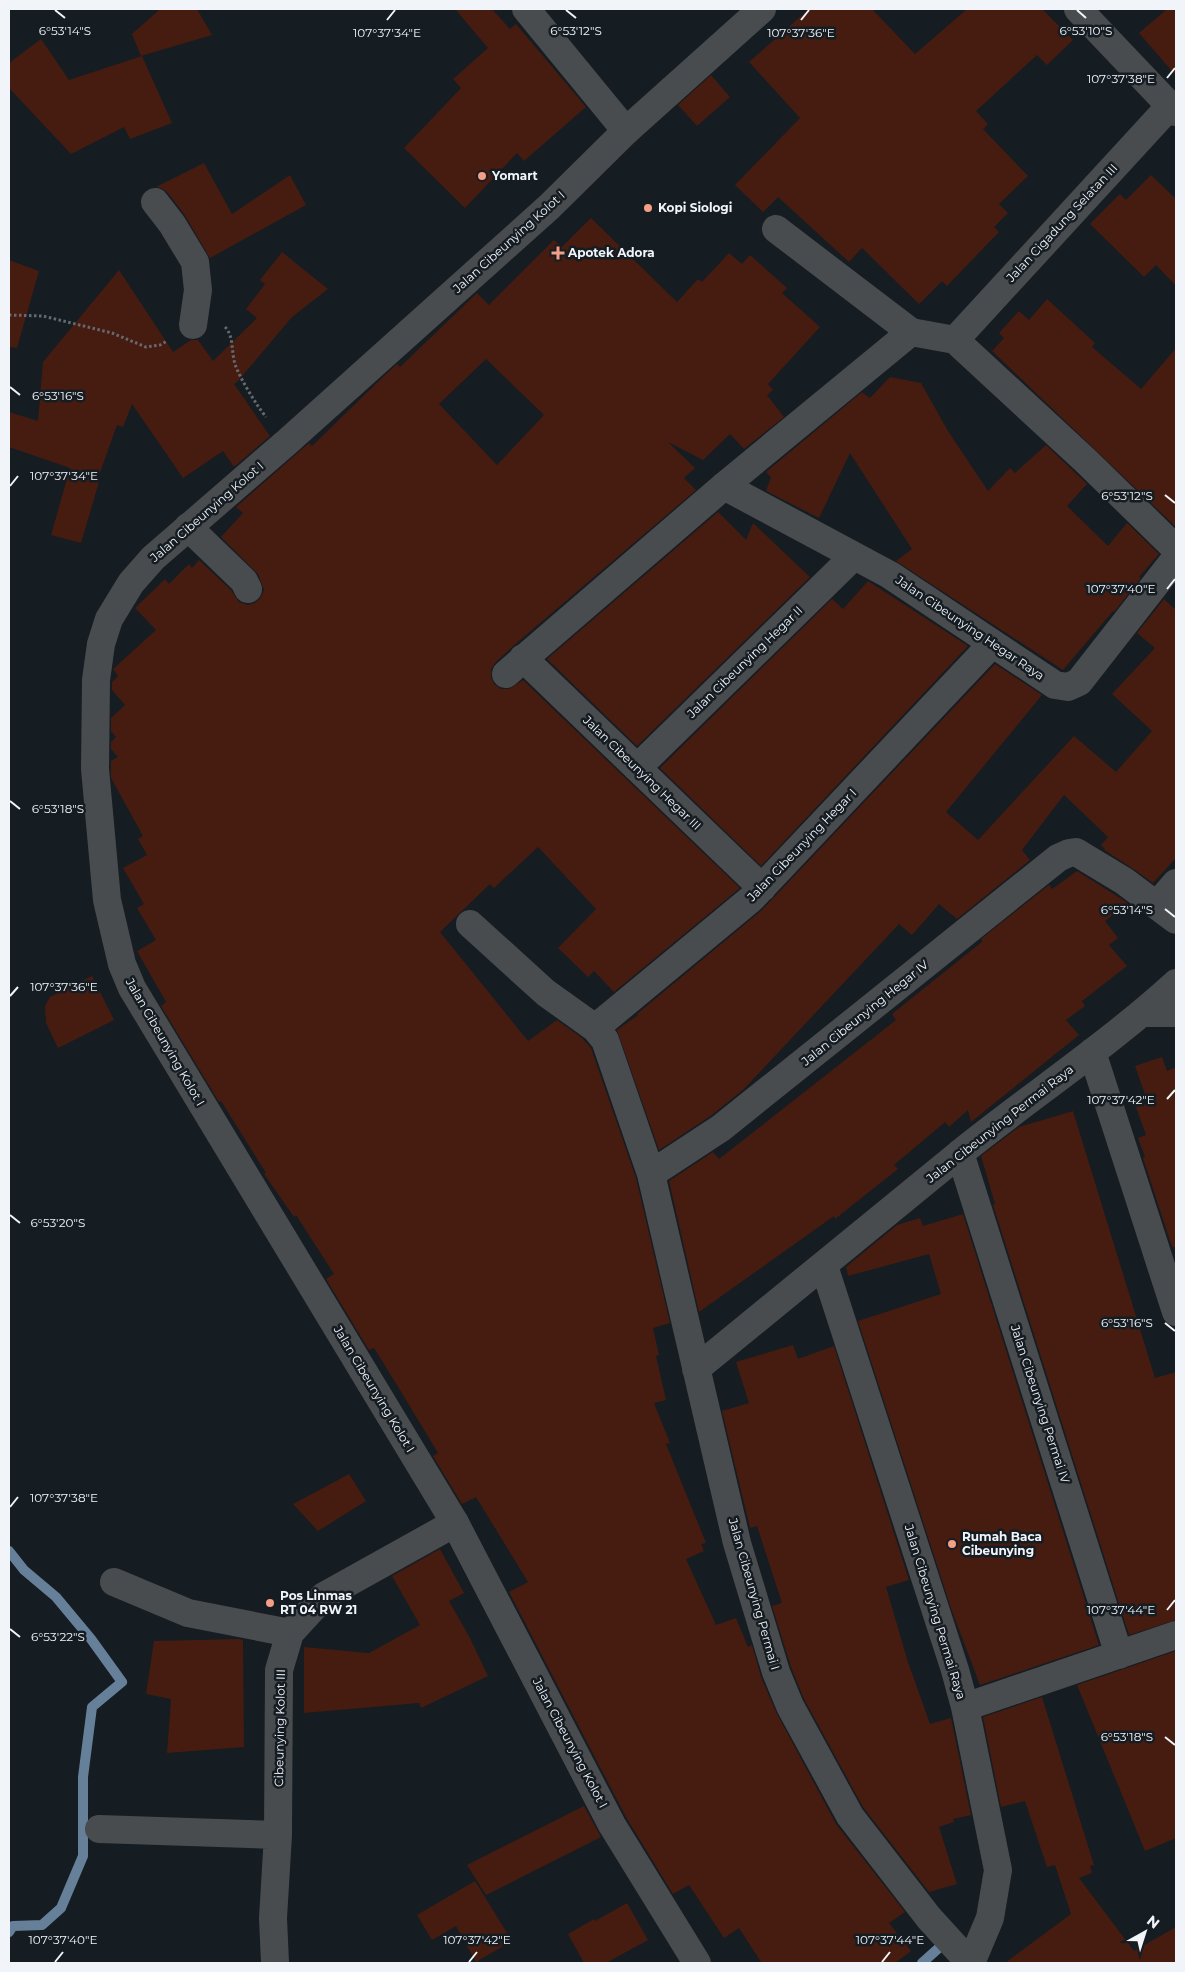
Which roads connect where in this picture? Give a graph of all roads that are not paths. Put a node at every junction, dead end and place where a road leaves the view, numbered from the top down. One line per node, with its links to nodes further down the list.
1 (526, 9): 5 (street)
2 (762, 9): 5 (street, Jalan Cibeunying Kolot I)
3 (1078, 9): 4 (street)
4 (1173, 109): 10 (street, Jalan Cigadung Selatan III)
5 (626, 131): 12 (street, Jalan Cibeunying Kolot I)
6 (155, 202): 8 (street)
7 (776, 229): 9 (street)
8 (192, 325)
9 (911, 332): 10 (street); 11 (street)
10 (955, 340): 13 (street)
11 (724, 486): 14 (street, Jalan Cibeunying Hegar Raya); 18 (street, Jalan Cibeunying Hegar III)
12 (188, 527): 16 (street); 33 (street, Jalan Cibeunying Kolot I)
13 (1176, 549)
14 (854, 556): 17 (street, Jalan Cibeunying Hegar Raya); 18 (street, Jalan Cibeunying Hegar II)
15 (1176, 558): 17 (street, Jalan Cibeunying Hegar Raya)
16 (248, 589)
17 (992, 644): 20 (street, Jalan Cibeunying Hegar I)
18 (637, 768): 20 (street, Jalan Cibeunying Hegar III)
19 (1176, 883): 21 (street)
20 (762, 888): 26 (street, Jalan Cibeunying Hegar I)
21 (1166, 913): 29 (street, Jalan Cibeunying Hegar IV)
22 (470, 924): 26 (street)
23 (1176, 983): 24 (street, Jalan Cibeunying Permai Raya)
24 (1143, 1013): 25 (street); 27 (street, Jalan Cibeunying Permai Raya)
25 (1176, 1013)
26 (595, 1028): 29 (street, Jalan Cibeunying Permai I)
27 (1092, 1052): 28 (street, Jalan Cibeunying Permai Raya); 31 (street)
28 (960, 1153): 30 (street, Jalan Cibeunying Permai Raya); 37 (street, Jalan Cibeunying Permai IV)
29 (651, 1174): 32 (street, Jalan Cibeunying Permai I)
30 (824, 1266): 32 (street, Jalan Cibeunying Permai Raya); 38 (street, Jalan Cibeunying Permai Raya)
31 (1176, 1312)
32 (696, 1369): 43 (street, Jalan Cibeunying Permai I)
33 (455, 1523): 35 (street, Cibeunying Kolot III); 42 (street, Jalan Cibeunying Kolot I)
34 (114, 1582): 35 (street)
35 (290, 1633): 40 (street, Cibeunying Kolot III)
36 (1176, 1635): 37 (street)
37 (1119, 1655): 38 (street)
38 (965, 1708): 43 (street, Jalan Cibeunying Permai Raya)
39 (99, 1829): 40 (street)
40 (278, 1834): 41 (street, Cibeunying Kolot III)
41 (275, 1963)
42 (697, 1963)
43 (970, 1963)

